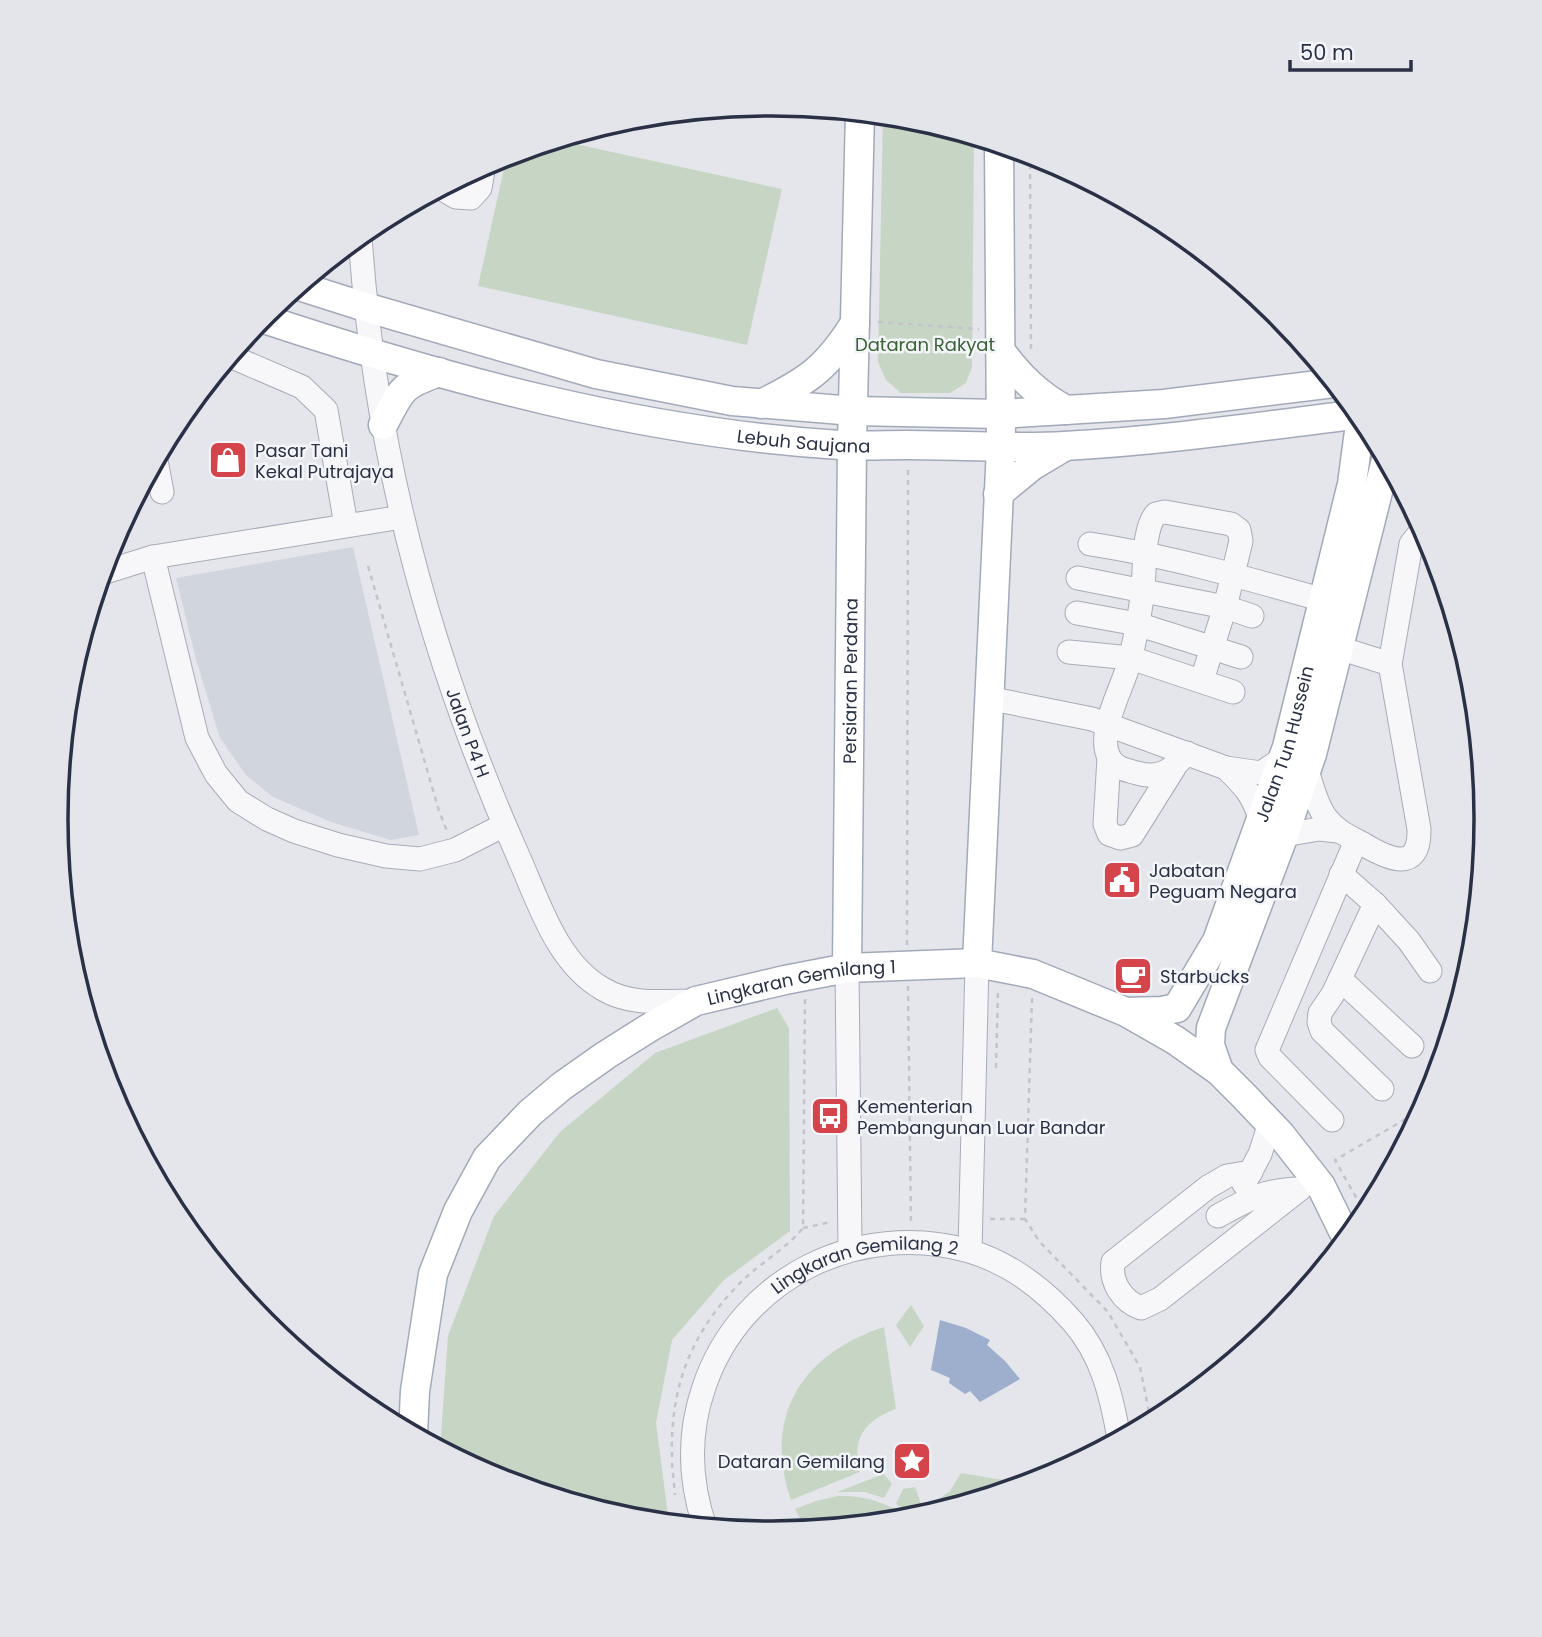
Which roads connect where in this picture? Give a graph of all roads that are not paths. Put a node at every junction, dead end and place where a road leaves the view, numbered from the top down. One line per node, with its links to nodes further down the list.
1 (860, 122): 9 (main road, Persiaran Perdana)
2 (999, 154): 10 (main road)
3 (482, 178): 4 (street)
4 (450, 194)
5 (361, 248): 7 (street, Jalan P4 H)
6 (309, 289): 7 (main road, Lebuh Saujana)
7 (365, 307): 11 (street, Jalan P4 H); 15 (main road, Lebuh Saujana)
8 (274, 322): 11 (main road, Lebuh Saujana)
9 (855, 322): 15 (main road); 17 (main road, Persiaran Perdana)
10 (1000, 340): 16 (main road); 18 (main road)
11 (371, 355): 13 (main road, Lebuh Saujana); 20 (street, Jalan P4 H)
12 (239, 360): 32 (street)
13 (439, 372): 20 (main road); 22 (main road, Lebuh Saujana)
14 (1323, 384): 16 (main road, Lebuh Saujana)
15 (761, 404): 17 (main road, Lebuh Saujana)
16 (1066, 410): 18 (main road, Lebuh Saujana)
17 (854, 411): 18 (main road, Lebuh Saujana); 23 (main road, Persiaran Perdana)
18 (1000, 414): 25 (main road)
19 (1347, 417): 24 (main road, Lebuh Saujana)
20 (383, 425): 31 (street, Jalan P4 H)
21 (1358, 433): 41 (main road, Jalan Tun Hussein)
22 (800, 441): 23 (main road, Lebuh Saujana); 28 (main road)
23 (852, 445): 25 (main road, Lebuh Saujana); 28 (main road, Persiaran Perdana)
24 (1065, 446): 25 (main road, Lebuh Saujana); 30 (main road)
25 (1001, 448): 30 (main road)
26 (1383, 473): 47 (main road, Jalan Tun Hussein)
27 (159, 474): 29 (street)
28 (852, 488): 67 (main road, Persiaran Perdana)
29 (162, 492)
30 (998, 494): 54 (main road)
31 (402, 517): 32 (street); 61 (street, Jalan P4 H)
32 (346, 526): 36 (street)
33 (1415, 539): 51 (street)
34 (1090, 544): 35 (street)
35 (1145, 552): 38 (street); 38 (street); 40 (street)
36 (153, 557): 37 (street); 61 (street)
37 (115, 569)
38 (1233, 574): 41 (street); 42 (street)
39 (1078, 578): 40 (street)
40 (1143, 589): 42 (street); 45 (street)
41 (1323, 600): 58 (main road, Jalan Tun Hussein)
42 (1226, 607): 44 (street); 46 (street)
43 (1077, 613): 45 (street)
44 (1252, 616)
45 (1137, 624): 46 (street); 50 (street)
46 (1212, 648): 49 (street); 52 (street)
47 (1339, 648): 51 (street); 58 (main road, Jalan Tun Hussein)
48 (1069, 652): 50 (street)
49 (1241, 657)
50 (1131, 658): 52 (street); 55 (street)
51 (1390, 664): 63 (street)
52 (1202, 680): 53 (street)
53 (1233, 692)
54 (988, 698): 55 (street); 66 (main road)
55 (1107, 725): 56 (street); 57 (street)
56 (1109, 758): 57 (street); 57 (street)
57 (1180, 760): 59 (street)
58 (1294, 764): 59 (street); 60 (main road, Jalan Tun Hussein); 62 (main road, Jalan Tun Hussein); 63 (street)
59 (1226, 768): 60 (street)
60 (1261, 820): 71 (main road, Jalan Tun Hussein)
61 (504, 825): 70 (street, Jalan P4 H)
62 (1284, 835): 63 (street); 73 (main road, Jalan Tun Hussein)
63 (1347, 836): 64 (street)
64 (1342, 874): 65 (street); 75 (street)
65 (1375, 904): 68 (street); 69 (street)
66 (977, 962): 67 (main road, Lingkaran Gemilang 1); 71 (main road, Lingkaran Gemilang 1); 81 (street)
67 (847, 968): 70 (main road, Lingkaran Gemilang 1); 80 (street, Persiaran Perdana)
68 (1430, 971)
69 (1340, 979): 72 (street); 74 (street)
70 (696, 1001): 82 (main road, Lingkaran Gemilang 1)
71 (1126, 1012): 73 (main road, Lingkaran Gemilang 1)
72 (1412, 1046)
73 (1219, 1071): 76 (main road, Lingkaran Gemilang 1)
74 (1382, 1089)
75 (1332, 1119)
76 (1270, 1123): 77 (street); 78 (main road, Lingkaran Gemilang 1)
77 (1251, 1172): 78 (street); 78 (street)
78 (1312, 1191): 79 (main road, Lingkaran Gemilang 1)
79 (1340, 1230)
80 (850, 1249): 81 (street, Lingkaran Gemilang 2); 84 (street, Lingkaran Gemilang 2)
81 (970, 1251): 83 (street, Lingkaran Gemilang 2)
82 (414, 1423)
83 (1117, 1429)
84 (702, 1517)

